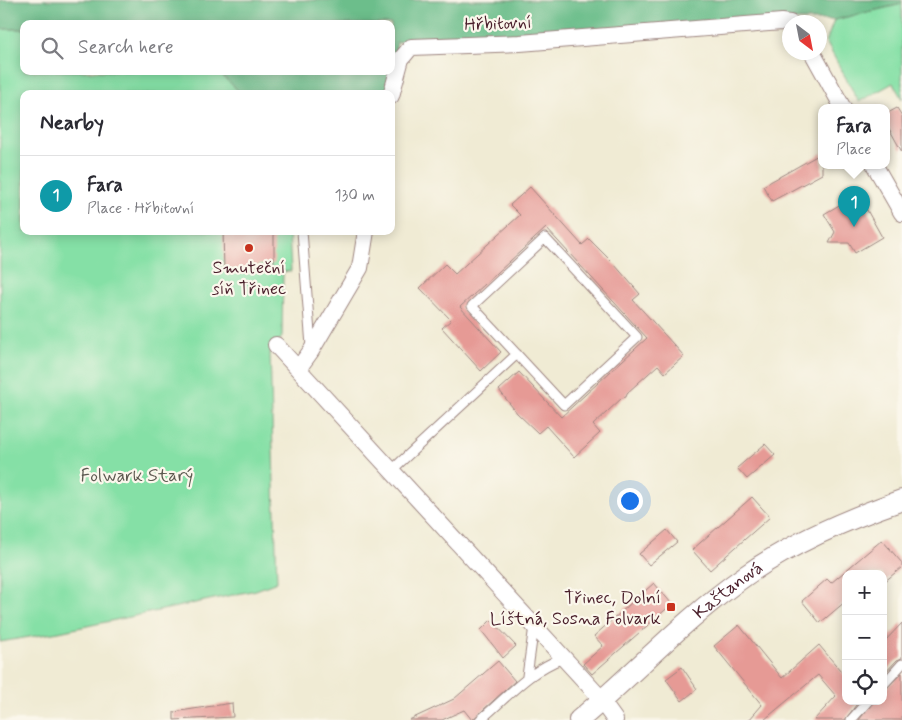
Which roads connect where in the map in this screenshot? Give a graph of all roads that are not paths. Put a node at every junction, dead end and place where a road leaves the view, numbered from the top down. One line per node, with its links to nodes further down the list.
1 (782, 22): 3 (street, Hřbitovní)
2 (816, 60): 4 (street)
3 (393, 90)
4 (841, 104)
5 (877, 169): 6 (street)
6 (902, 213)
7 (302, 235): 10 (lane)
8 (365, 235): 10 (street)
9 (276, 345): 12 (street)
10 (312, 351): 12 (street)
11 (517, 354): 11 (lane); 13 (lane)
12 (298, 369): 13 (street)
13 (392, 470): 15 (street)
14 (902, 500): 20 (street, Kaštanová)
15 (534, 626): 16 (street); 18 (lane)
16 (563, 658): 18 (lane); 20 (street)
17 (902, 664): 19 (lane)
18 (527, 676): 22 (lane)
19 (887, 681)
20 (602, 700): 23 (street, Kaštanová); 24 (street)
21 (864, 705): 25 (lane)
22 (480, 720)
23 (578, 720)
24 (615, 720)
25 (851, 720)

